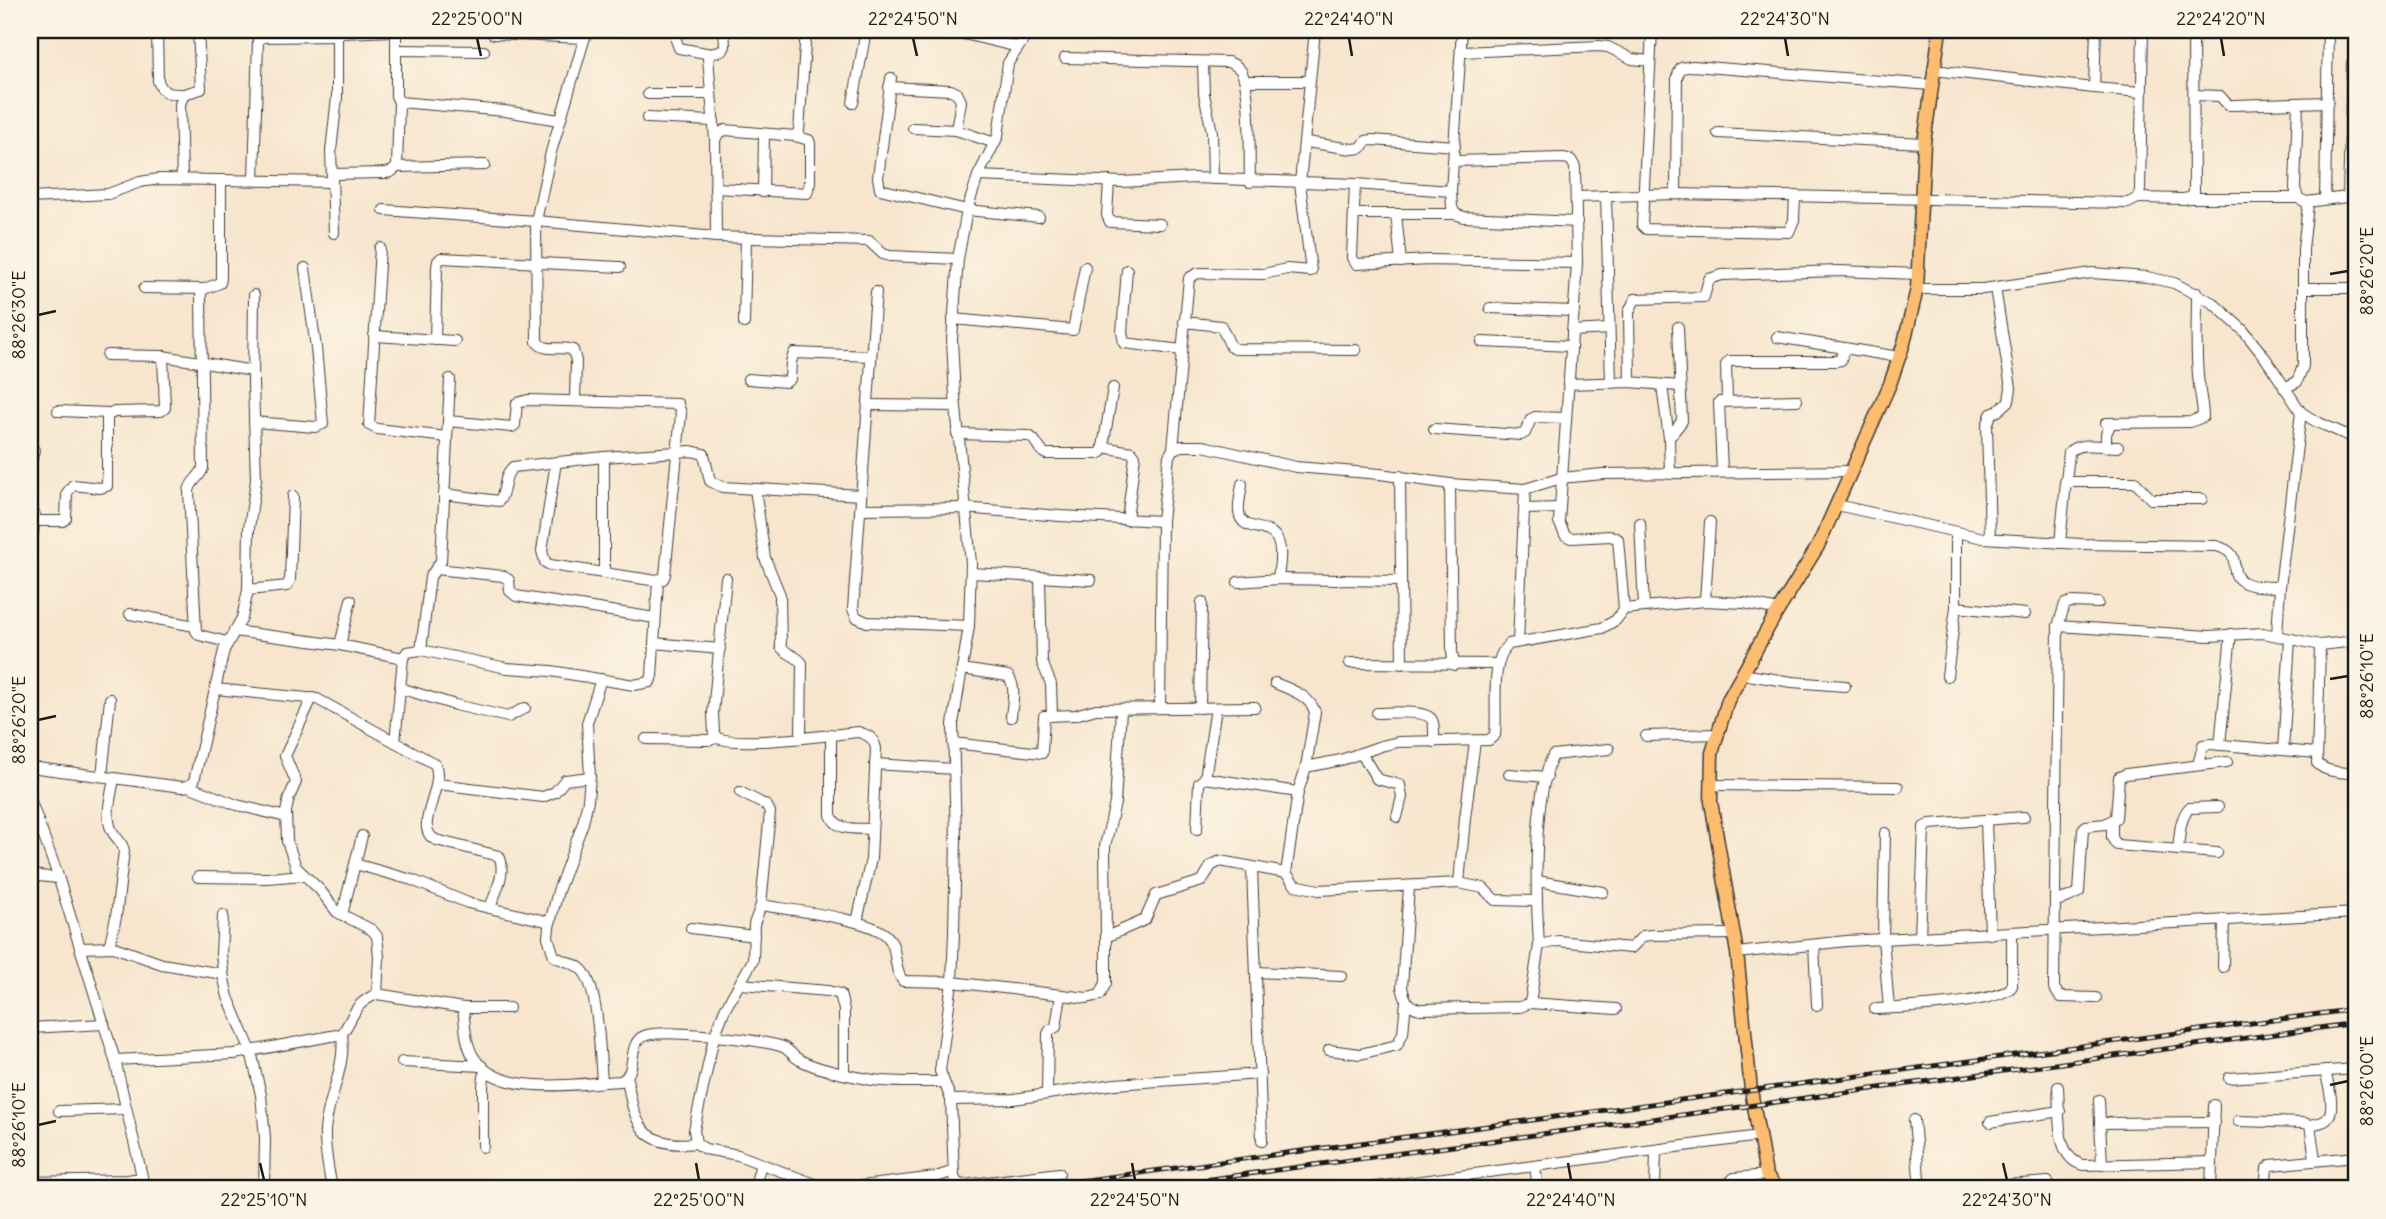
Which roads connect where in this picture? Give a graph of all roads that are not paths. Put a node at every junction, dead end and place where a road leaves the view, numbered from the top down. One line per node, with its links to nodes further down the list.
1 (157, 30): 38 (street)
2 (198, 30): 38 (street)
3 (396, 30): 22 (street); 24 (street)
4 (677, 30): 27 (street)
5 (724, 30): 27 (street)
6 (806, 30): 53 (street)
7 (866, 30): 44 (street)
8 (888, 30): 19 (street)
9 (1030, 30): 23 (street)
10 (1315, 30): 34 (street)
11 (1462, 30): 26 (street)
12 (1652, 30): 29 (street)
13 (1928, 30): 14 (street)
14 (1940, 30): 32 (main road)
15 (2096, 30): 36 (street)
16 (2143, 30): 37 (street)
17 (2193, 30): 41 (street)
18 (2329, 30): 43 (street)
19 (948, 31): 23 (street)
20 (493, 34): 21 (street)
21 (585, 34): 47 (street)
22 (337, 36): 64 (street); 67 (street)
23 (1018, 47): 56 (street)
24 (396, 50): 25 (street); 42 (street)
25 (484, 51)
26 (1462, 52): 29 (street); 58 (street)
27 (711, 54): 40 (street)
28 (1065, 58): 30 (street)
29 (1650, 61): 75 (street)
30 (1203, 62): 33 (street); 65 (street)
31 (2352, 63): 79 (street)
32 (1933, 70): 35 (main road); 36 (street)
33 (1245, 81): 34 (street); 69 (street)
34 (1310, 81): 55 (street)
35 (1931, 85): 57 (main road); 76 (street)
36 (2094, 89): 37 (street)
37 (2141, 92): 82 (street)
38 (184, 94): 63 (street)
39 (648, 94): 40 (street)
40 (711, 94): 48 (street)
41 (2194, 95): 45 (street); 83 (street)
42 (398, 102): 47 (street); 61 (street)
43 (2328, 102): 45 (street); 86 (street)
44 (853, 103)
45 (2298, 103): 85 (street)
46 (647, 118): 48 (street)
47 (559, 120): 93 (street)
48 (713, 121): 54 (street)
49 (913, 128): 50 (street)
50 (956, 130): 56 (street); 88 (street)
51 (1718, 133): 57 (street)
52 (764, 135): 53 (street); 54 (street); 73 (street)
53 (795, 136): 73 (street)
54 (715, 140): 72 (street)
55 (1306, 142): 58 (street); 70 (street)
56 (995, 143): 62 (street)
57 (1924, 143): 84 (main road)
58 (1455, 146): 59 (street)
59 (1455, 161): 74 (street); 80 (street)
60 (485, 165): 61 (street)
61 (397, 167): 64 (street)
62 (978, 176): 68 (street); 88 (street)
63 (182, 178): 66 (street); 81 (street)
64 (332, 178): 67 (street); 96 (street)
65 (1213, 179): 68 (street); 69 (street)
66 (221, 180): 67 (street); 113 (street)
67 (254, 180)
68 (1109, 181): 95 (street)
69 (1250, 182): 70 (street)
70 (1300, 183): 71 (street); 121 (street)
71 (1355, 184): 74 (street); 89 (street)
72 (715, 188): 73 (street); 97 (street)
73 (762, 191)
74 (1451, 191): 91 (street)
75 (1642, 194): 76 (street); 77 (street); 78 (street)
76 (1676, 194): 78 (street)
77 (1605, 196): 80 (street); 124 (street)
78 (1795, 196): 84 (street)
79 (2352, 196): 86 (street)
80 (1576, 197): 94 (street)
81 (30, 198)
82 (2138, 198): 83 (street); 84 (street)
83 (2189, 198): 85 (street)
84 (1921, 200): 108 (main road)
85 (2302, 200): 86 (street); 111 (street)
86 (2325, 200)
87 (384, 210): 93 (street)
88 (967, 210): 92 (street); 100 (street)
89 (1354, 214): 90 (street); 102 (street)
90 (1396, 214): 91 (street); 102 (street)
91 (1455, 214): 94 (street)
92 (1040, 217)
93 (536, 221): 97 (street); 101 (street)
94 (1577, 222): 103 (street)
95 (1160, 225)
96 (334, 233)
97 (716, 237): 98 (street)
98 (746, 239): 100 (street); 122 (street)
99 (380, 248): 126 (street)
100 (958, 259): 120 (street)
101 (536, 262): 104 (street); 128 (street); 152 (street)
102 (1401, 262): 103 (street)
103 (1577, 263): 119 (street)
104 (620, 267)
105 (1085, 267): 120 (street)
106 (305, 268): 160 (street)
107 (1127, 270): 133 (street)
108 (1918, 274): 114 (main road); 143 (street)
109 (144, 288): 113 (street)
110 (1995, 288): 114 (street); 116 (street); 200 (street)
111 (2304, 288): 112 (street); 149 (street)
112 (2356, 288)
113 (204, 289): 139 (street)
114 (1917, 289): 138 (main road)
115 (876, 292): 137 (street)
116 (2197, 293): 149 (street); 167 (street)
117 (254, 295): 140 (street)
118 (1490, 308): 119 (street)
119 (1574, 311): 125 (street)
120 (953, 319): 154 (street)
121 (1184, 321): 133 (street); 134 (street)
122 (744, 323)
123 (1678, 327): 147 (street)
124 (1609, 329): 125 (street); 144 (street)
125 (1572, 331): 131 (street)
126 (374, 336): 128 (street); 163 (street)
127 (1777, 337): 132 (street)
128 (435, 340): 129 (street)
129 (455, 341)
130 (1482, 342): 131 (street)
131 (1571, 346): 145 (street)
132 (1844, 348): 138 (street); 150 (street)
133 (1182, 350): 169 (street)
134 (1356, 350)
135 (107, 355): 136 (street)
136 (163, 356): 139 (street); 157 (street)
137 (871, 356): 142 (street); 153 (street)
138 (1899, 357): 175 (main road)
139 (203, 363): 140 (street); 227 (street)
140 (254, 371): 160 (street)
141 (450, 379): 159 (street)
142 (748, 379)
143 (1630, 382): 144 (street); 146 (street)
144 (1611, 383): 145 (street)
145 (1569, 384): 158 (street)
146 (1662, 386): 147 (street); 164 (street)
147 (1679, 386): 164 (street)
148 (1113, 387): 166 (street)
149 (2284, 388): 156 (street)
150 (1727, 400): 151 (street); 176 (street)
151 (1797, 400)
152 (575, 401): 159 (street); 171 (street)
153 (867, 405): 154 (street); 187 (street)
154 (955, 405): 162 (street)
155 (58, 411): 157 (street)
156 (2301, 412): 165 (street); 213 (street)
157 (109, 413): 194 (street)
158 (1566, 418): 161 (street); 179 (street)
159 (448, 421): 163 (street)
160 (254, 422): 214 (street)
161 (1434, 429)
162 (957, 434): 166 (street); 190 (street)
163 (447, 437): 185 (street)
164 (1669, 438): 177 (street)
165 (2356, 439)
166 (1103, 447): 195 (street)
167 (2106, 447): 168 (street); 180 (street)
168 (2118, 447)
169 (1173, 449): 178 (street); 196 (street)
170 (34, 450): 174 (street)
171 (676, 452): 172 (street); 183 (street); 210 (street)
172 (604, 457): 173 (street); 204 (street)
173 (556, 462): 185 (street); 204 (street)
174 (30, 465)
175 (1851, 471): 176 (street); 189 (main road)
176 (1722, 472): 177 (street)
177 (1670, 474): 179 (street)
178 (1400, 477): 182 (street); 211 (street)
179 (1561, 478): 184 (street); 191 (street)
180 (2065, 482): 188 (street); 201 (street)
181 (1242, 484): 208 (street)
182 (1450, 484): 184 (street); 245 (street)
183 (755, 489): 187 (street); 268 (street)
184 (1525, 489): 193 (street)
185 (444, 494): 203 (street)
186 (293, 495): 214 (street)
187 (861, 495): 192 (street)
188 (2202, 499)
189 (1837, 505): 199 (street); 222 (main road)
190 (964, 508): 192 (street); 195 (street); 205 (street)
191 (1560, 508): 193 (street); 221 (street)
192 (860, 509): 228 (street)
193 (1525, 509): 235 (street)
194 (32, 515): 202 (street)
195 (1127, 520): 196 (street)
196 (1162, 520): 258 (street)
197 (1710, 522): 216 (street)
198 (1640, 523): 219 (street)
199 (1956, 533): 200 (street); 220 (street)
200 (1990, 538): 201 (street)
201 (2060, 543): 213 (street)
202 (30, 559)
203 (436, 569): 225 (street); 240 (street)
204 (604, 573): 210 (street)
205 (972, 573): 207 (street); 228 (street)
206 (726, 578): 239 (street)
207 (1040, 578): 209 (street); 263 (street)
208 (1279, 579): 211 (street); 212 (street)
209 (1091, 580)
210 (658, 581): 225 (street)
211 (1401, 581): 243 (street)
212 (1238, 582)
213 (2280, 587): 231 (street)
214 (248, 590): 229 (street)
215 (351, 600): 237 (street)
216 (1705, 601): 219 (street); 222 (street)
217 (1202, 602): 259 (street)
218 (2098, 603): 226 (street)
219 (1644, 607): 221 (street)
220 (1956, 607): 224 (street); 248 (street)
221 (1624, 608): 235 (street)
222 (1779, 610): 247 (main road)
223 (130, 614): 227 (street)
224 (2025, 614)
225 (655, 618): 236 (street)
226 (2058, 625): 230 (street); 324 (street)
227 (195, 626): 234 (street)
228 (969, 626): 246 (street)
229 (233, 631): 234 (street); 237 (street)
230 (2231, 634): 231 (street); 275 (street)
231 (2277, 635): 232 (street)
232 (2290, 640): 238 (street); 277 (street)
233 (2356, 641): 238 (street)
234 (228, 642): 253 (street)
235 (1518, 642): 244 (street)
236 (654, 643): 239 (street); 249 (street)
237 (340, 645): 241 (street)
238 (2320, 645): 278 (street)
239 (720, 649): 269 (street)
240 (421, 650): 241 (street); 249 (street)
241 (403, 658): 252 (street)
242 (1350, 663): 243 (street)
243 (1402, 664): 245 (street)
244 (1497, 664): 245 (street); 271 (street)
245 (1454, 665)
246 (961, 669): 264 (street); 274 (street)
247 (1742, 674): 251 (street); 266 (main road)
248 (1947, 676)
249 (601, 679): 289 (street)
250 (1275, 683): 284 (street)
251 (1845, 686)
252 (400, 688): 257 (street); 272 (street)
253 (215, 689): 254 (street); 295 (street)
254 (312, 698): 272 (street); 301 (street)
255 (110, 699): 288 (street)
256 (1255, 707): 260 (street)
257 (525, 708)
258 (1160, 708): 259 (street); 261 (street)
259 (1200, 708): 260 (street)
260 (1216, 708): 292 (street)
261 (1121, 710): 263 (street); 339 (street)
262 (1377, 713): 273 (street)
263 (1052, 716): 274 (street)
264 (1011, 717)
265 (831, 734): 268 (street); 281 (street); 306 (street)
266 (1718, 734): 267 (street); 294 (main road)
267 (1646, 736)
268 (801, 737): 269 (street)
269 (717, 738): 270 (street)
270 (646, 739)
271 (1475, 741): 273 (street); 320 (street)
272 (395, 742): 293 (street)
273 (1434, 742): 279 (street)
274 (953, 743): 285 (street)
275 (2220, 745): 277 (street); 282 (street)
276 (1609, 749): 290 (street)
277 (2283, 750): 278 (street)
278 (2317, 752): 287 (street)
279 (1361, 753): 284 (street); 302 (street)
280 (2227, 762): 282 (street)
281 (875, 764): 285 (street); 306 (street)
282 (2199, 765): 305 (street)
283 (30, 767): 288 (street)
284 (1306, 767): 298 (street)
285 (954, 769): 351 (street)
286 (1509, 774): 290 (street)
287 (2356, 774)
288 (102, 776): 291 (street)
289 (590, 777): 293 (street); 331 (street)
290 (1547, 777): 319 (street)
291 (114, 778): 295 (street); 344 (street)
292 (1205, 778): 298 (street); 307 (street)
293 (438, 784): 326 (street)
294 (1712, 785): 296 (street); 336 (main road)
295 (188, 786): 301 (street)
296 (1898, 787)
297 (740, 792): 325 (street)
298 (1298, 792): 314 (street)
299 (30, 799): 318 (street)
300 (2218, 807): 310 (street)
301 (286, 817): 316 (street)
302 (1397, 817)
303 (2024, 817): 304 (street)
304 (1986, 820): 337 (street); 340 (street)
305 (2112, 822): 310 (street); 324 (street)
306 (872, 829): 332 (street)
307 (1197, 829)
308 (1885, 833): 341 (street)
309 (362, 836): 312 (street)
310 (2178, 850): 311 (street)
311 (2217, 853)
312 (355, 864): 326 (street); 329 (street)
313 (1251, 868): 314 (street); 339 (street); 348 (street)
314 (1286, 873): 321 (street)
315 (30, 875): 318 (street)
316 (304, 875): 317 (street); 329 (street)
317 (198, 877)
318 (58, 878): 345 (street)
319 (1537, 881): 322 (street); 323 (street)
320 (1459, 883): 321 (street); 323 (street)
321 (1409, 887): 356 (street)
322 (1603, 892)
323 (1536, 901): 342 (street)
324 (2056, 901): 334 (street)
325 (761, 905): 332 (street); 338 (street)
326 (490, 908): 331 (street)
327 (2356, 913): 330 (street)
328 (223, 915): 349 (street)
329 (342, 915): 353 (street)
330 (2224, 919): 334 (street); 347 (street)
331 (550, 922): 379 (street)
332 (857, 922): 351 (street)
333 (691, 928): 338 (street)
334 (2056, 930): 335 (street); 355 (street)
335 (2012, 933): 337 (street); 361 (street)
336 (1734, 934): 342 (street); 346 (main road)
337 (1990, 934): 340 (street)
338 (754, 936): 352 (street)
339 (1106, 937): 354 (street)
340 (1920, 938): 341 (street)
341 (1883, 939): 343 (street); 361 (street)
342 (1539, 945): 357 (street)
343 (1814, 945): 346 (street); 358 (street)
344 (109, 947): 345 (street); 349 (street)
345 (80, 948): 364 (street)
346 (1737, 953): 395 (main road)
347 (2223, 967)
348 (1256, 972): 350 (street); 376 (street)
349 (223, 974): 369 (street)
350 (1341, 976)
351 (952, 982): 354 (street); 380 (street)
352 (741, 984): 367 (street); 375 (street)
353 (377, 994): 359 (street); 366 (street)
354 (1061, 995): 382 (street)
355 (2096, 999)
356 (1405, 1001): 357 (street); 368 (street)
357 (1530, 1003): 362 (street)
358 (1818, 1005)
359 (463, 1008): 360 (street); 372 (street)
360 (509, 1008)
361 (1889, 1008): 363 (street)
362 (1616, 1009)
363 (1875, 1009)
364 (104, 1024): 365 (street); 370 (street)
365 (30, 1028)
366 (342, 1034): 369 (street); 416 (street)
367 (714, 1037): 375 (street); 377 (street); 397 (street)
368 (1329, 1050)
369 (251, 1051): 370 (street); 415 (street)
370 (114, 1060): 386 (street)
371 (402, 1062): 372 (street)
372 (483, 1068): 379 (street); 398 (street)
373 (2356, 1069): 374 (street)
374 (2325, 1071): 378 (street); 394 (street)
375 (844, 1073): 380 (street)
376 (1260, 1074): 382 (street); 396 (street)
377 (627, 1078): 379 (street); 397 (street)
378 (2229, 1078)
379 (602, 1082)
380 (943, 1082): 383 (street)
381 (2058, 1087): 388 (street)
382 (1047, 1093): 383 (street)
383 (951, 1100): 406 (street)
384 (2099, 1100): 393 (street)
385 (2214, 1105): 392 (street)
386 (125, 1109): 387 (street); 409 (street)
387 (59, 1111)
388 (2060, 1111): 391 (street); 404 (street)
389 (1914, 1120): 425 (street)
390 (2238, 1121): 394 (street)
391 (1990, 1122)
392 (2214, 1122): 393 (street); 402 (street)
393 (2100, 1123): 404 (street)
394 (2310, 1125): 401 (street)
395 (1759, 1136): 399 (street); 408 (main road)
396 (1262, 1141)
397 (696, 1143): 403 (street)
398 (483, 1147)
399 (1656, 1150): 405 (street); 422 (street)
400 (2356, 1157): 401 (street)
401 (2315, 1159): 428 (street)
402 (2212, 1161): 404 (street); 427 (street)
403 (761, 1164): 417 (street); 418 (street)
404 (2102, 1165)
405 (1535, 1166): 413 (street); 421 (street)
406 (954, 1171): 407 (street); 419 (street)
407 (1059, 1173)
408 (1766, 1175): 423 (street); 424 (main road)
409 (141, 1178): 412 (street); 414 (street)
410 (30, 1182): 412 (street)
411 (2048, 1182): 426 (street)
412 (46, 1186)
413 (1394, 1187): 420 (street)
414 (145, 1189)
415 (264, 1189)
416 (332, 1189)
417 (754, 1189)
418 (828, 1189)
419 (837, 1189)
420 (1361, 1189)
421 (1538, 1189)
422 (1655, 1189)
423 (1723, 1189)
424 (1777, 1189)
425 (1920, 1189)
426 (1948, 1189)
427 (2211, 1189)
428 (2265, 1189): 429 (street)
429 (2311, 1189)

